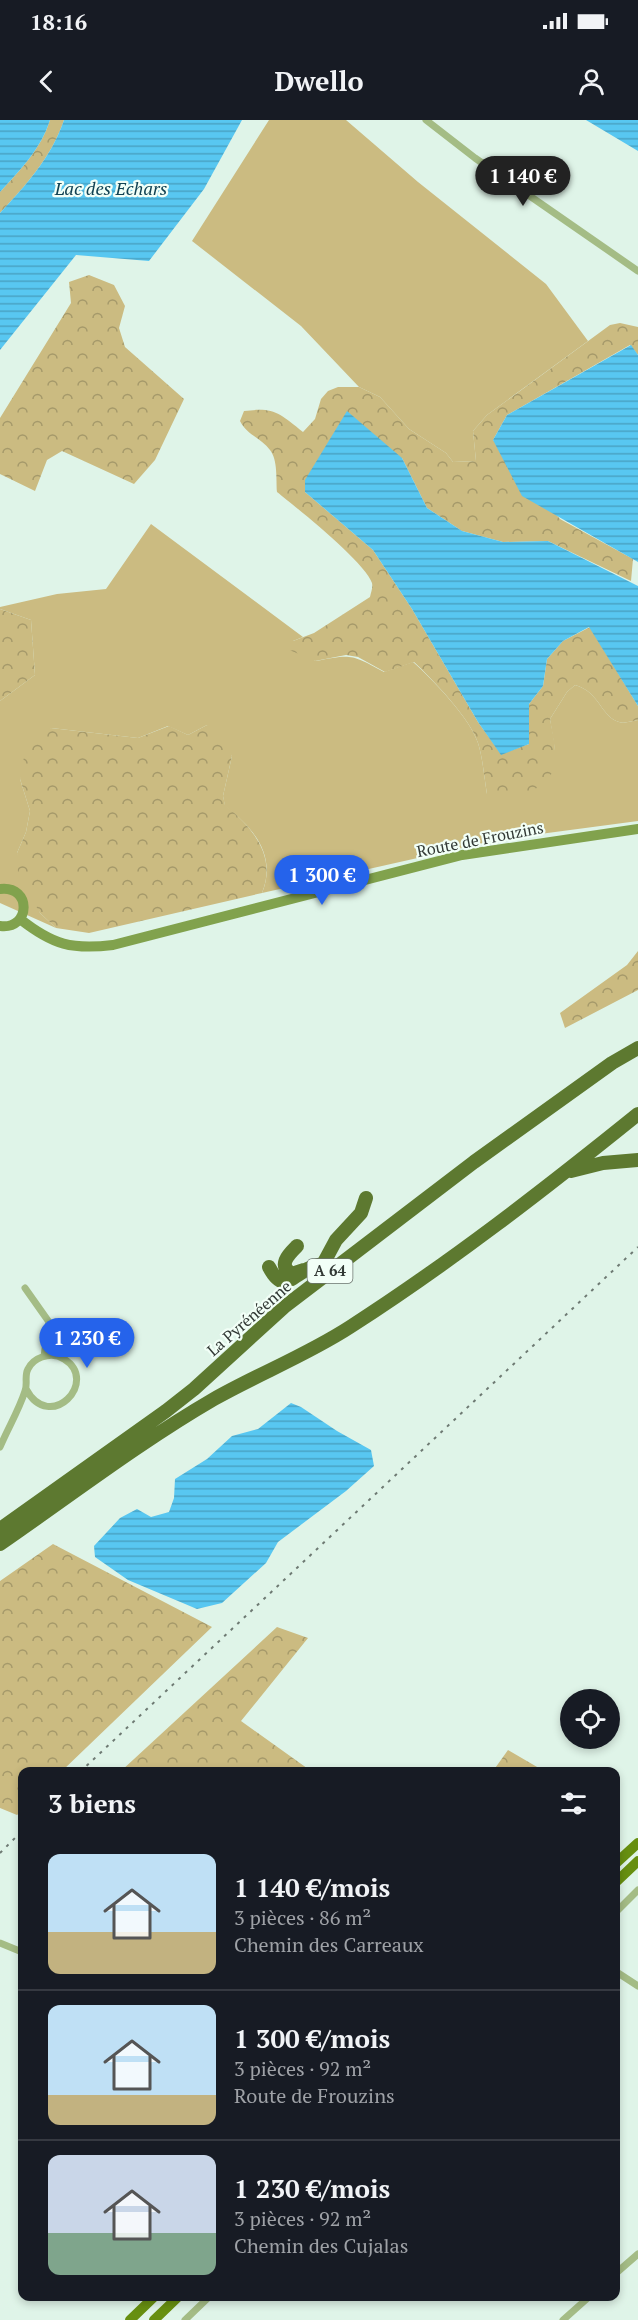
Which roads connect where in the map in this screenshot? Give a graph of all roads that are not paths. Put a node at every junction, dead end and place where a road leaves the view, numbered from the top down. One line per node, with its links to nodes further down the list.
1 (426, 120): 2 (street)
2 (638, 271)
3 (638, 829): 5 (main road, Route de Frouzins)
4 (0, 889): 5 (main road)
5 (20, 919): 6 (main road)
6 (0, 926)
7 (638, 1048): 14 (highway, La Pyrénéenne / A 64)
8 (638, 1114): 10 (highway)
9 (638, 1160): 10 (highway)
10 (566, 1172): 24 (highway)
11 (366, 1198): 12 (highway)
12 (336, 1239): 15 (highway); 17 (highway)
13 (297, 1246): 17 (highway)
14 (356, 1252): 15 (highway); 18 (highway, La Pyrénéenne / A 64)
15 (323, 1263): 17 (highway); 18 (highway)
16 (269, 1267): 17 (highway)
17 (305, 1270)
18 (312, 1285): 23 (highway, La Pyrénéenne / A 64)
19 (25, 1288): 20 (street)
20 (44, 1356): 21 (street); 21 (street)
21 (26, 1389): 22 (street)
22 (0, 1446)
23 (0, 1529)
24 (0, 1544)
25 (638, 1843): 26 (main road)
26 (620, 1859)
27 (638, 1861): 28 (main road)
28 (620, 1877)
29 (638, 1890): 30 (street)
30 (620, 1908)
31 (0, 1943): 32 (street)
32 (18, 1950)
33 (620, 1974): 34 (street)
34 (638, 1986)
35 (638, 2254): 36 (street)
36 (620, 2270)
37 (150, 2301): 41 (main road)
38 (174, 2301): 42 (main road)
39 (205, 2301): 43 (street)
40 (584, 2301): 44 (street)
41 (130, 2320)
42 (154, 2320)
43 (185, 2320)
44 (563, 2320)

